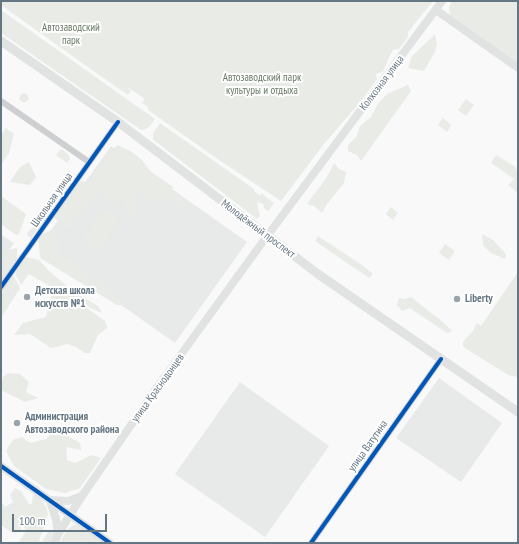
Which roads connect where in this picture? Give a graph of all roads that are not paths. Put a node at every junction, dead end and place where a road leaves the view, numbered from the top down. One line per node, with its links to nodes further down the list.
1 (442, 1): 2 (main road, Колхозная улица)
2 (436, 10): 4 (main road); 8 (main road, Колхозная улица)
3 (1, 41): 6 (main road, Молодёжный проспект)
4 (518, 68)
5 (1, 100): 7 (street)
6 (118, 122): 7 (street, Школьная улица); 8 (main road, Молодёжный проспект)
7 (89, 162): 9 (street, Школьная улица)
8 (267, 236): 10 (main road, Молодёжный проспект); 13 (main road, улица Краснодонцев)
9 (1, 288)
10 (441, 359): 11 (main road, Молодёжный проспект); 19 (street, улица Ватутина)
11 (518, 412)
12 (1, 466): 14 (main road)
13 (82, 496): 14 (main road); 15 (main road, улица Краснодонцев)
14 (50, 500): 15 (main road); 16 (main road)
15 (70, 515): 16 (main road, улица Краснодонцев); 18 (main road)
16 (58, 534): 17 (main road, улица Краснодонцев)
17 (55, 543)
18 (110, 543)
19 (311, 543)

